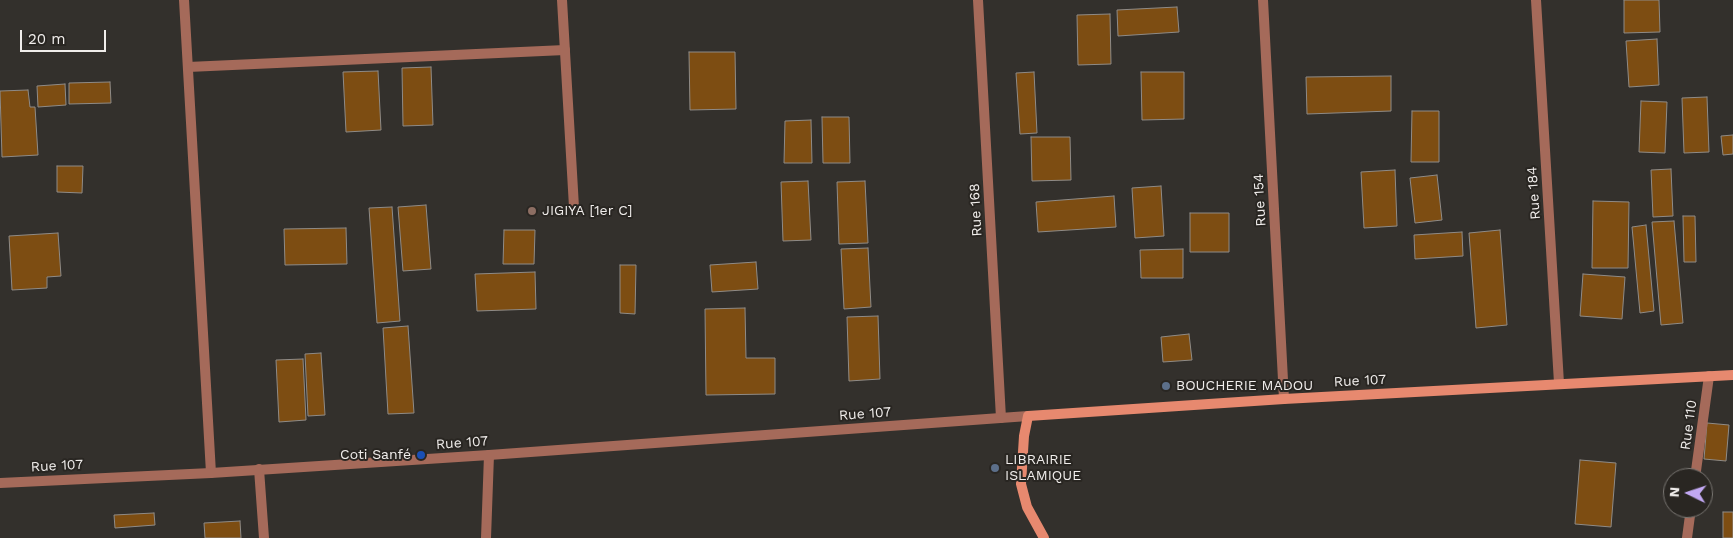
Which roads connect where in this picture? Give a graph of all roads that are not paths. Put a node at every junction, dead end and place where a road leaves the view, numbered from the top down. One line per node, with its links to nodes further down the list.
1 (184, 0): 7 (street)
2 (562, 0): 6 (street)
3 (978, 0): 14 (street, Rue 168)
4 (1263, 0): 12 (street, Rue 154)
5 (1536, 0): 11 (street, Rue 184)
6 (565, 50): 7 (street); 8 (street)
7 (188, 67): 18 (street)
8 (574, 207)
9 (1733, 375): 10 (main road, Rue 107)
10 (1710, 376): 11 (main road, Rue 107); 16 (street, Rue 110)
11 (1559, 383): 12 (main road, Rue 107)
12 (1284, 399): 13 (main road, Rue 107)
13 (1028, 416): 14 (street, Rue 107); 21 (main road)
14 (1001, 418): 15 (street, Rue 107)
15 (488, 455): 17 (street, Rue 107); 23 (street)
16 (1696, 468)
17 (259, 469): 18 (street, Rue 107); 22 (street)
18 (211, 473): 19 (street, Rue 107)
19 (0, 483)
20 (1690, 518): 24 (street)
21 (1044, 537)
22 (264, 538)
23 (486, 538)
24 (1687, 538)

